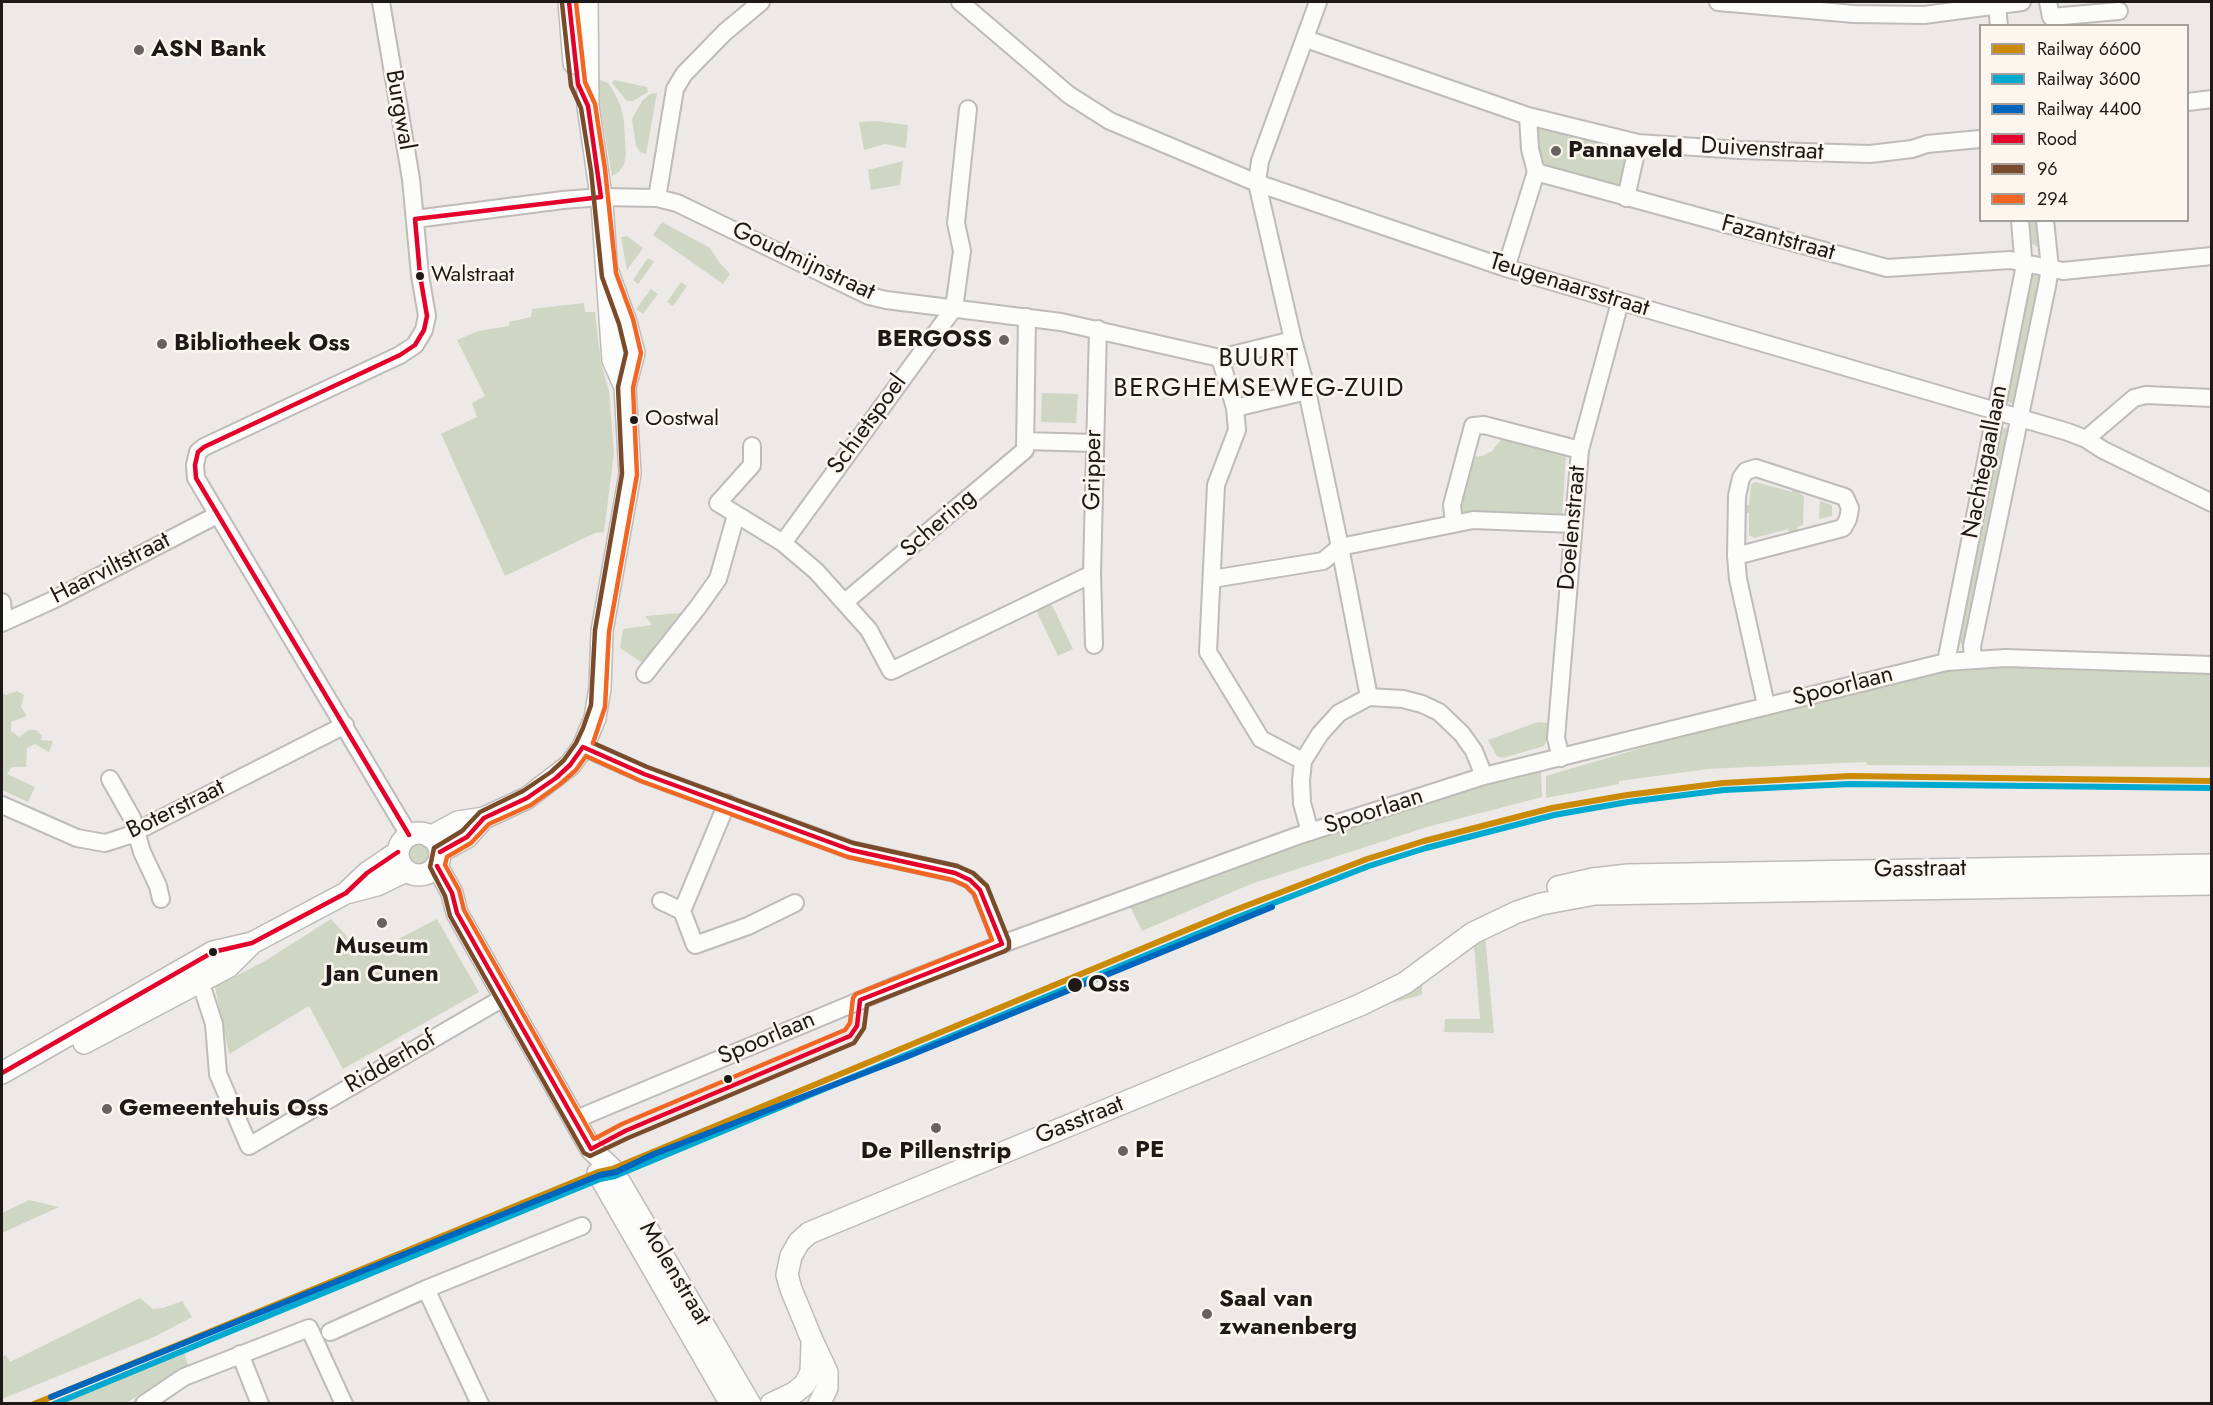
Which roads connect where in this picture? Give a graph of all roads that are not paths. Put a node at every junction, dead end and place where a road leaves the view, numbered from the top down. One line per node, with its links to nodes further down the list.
1 (381, 2): 25 (street, Burgwal)
2 (569, 2): 15 (street)
3 (587, 2): 15 (street)
4 (761, 2): 23 (street)
5 (960, 2): 21 (street, Teugenaarsstraat)
6 (1318, 2): 12 (street)
7 (1718, 2): 9 (street)
8 (2048, 2): 10 (street)
9 (2008, 4): 11 (street)
10 (2120, 13)
11 (2000, 24)
12 (1306, 39): 17 (street, Duivenstraat); 21 (street)
13 (2211, 99): 14 (street)
14 (2189, 102)
15 (588, 106): 22 (street)
16 (968, 109): 33 (street)
17 (1528, 116): 19 (street, Duivenstraat); 20 (street)
18 (1979, 139): 19 (street, Duivenstraat)
19 (1638, 143): 24 (street)
20 (1536, 172): 24 (street, Fazantstraat); 30 (street)
21 (1257, 183): 30 (street, Teugenaarsstraat); 36 (street)
22 (601, 197): 23 (street, Goudmijnstraat); 25 (street); 70 (street)
23 (657, 198): 33 (street, Goudmijnstraat)
24 (1626, 198): 29 (street, Fazantstraat)
25 (415, 219): 48 (street, Burgwal)
26 (2020, 222): 29 (street, Nachtegaallaan)
27 (2045, 222): 31 (street, Nachtegaallaan)
28 (2211, 256): 31 (street)
29 (2024, 263): 31 (street); 41 (street, Nachtegaallaan)
30 (1506, 268): 32 (street, Teugenaarsstraat)
31 (2050, 268): 42 (street, Nachtegaallaan)
32 (1620, 302): 41 (street, Teugenaarsstraat); 47 (street, Doelenstraat)
33 (954, 308): 34 (street, Goudmijnstraat); 54 (street, Schietspoel)
34 (1027, 317): 35 (street, Goudmijnstraat); 44 (street)
35 (1098, 329): 37 (street, Goudmijnstraat); 45 (street, Gripper)
36 (1293, 340): 37 (street, Goudmijnstraat); 38 (street)
37 (1220, 358): 40 (street)
38 (1307, 391): 40 (street); 55 (street)
39 (2211, 398): 43 (street)
40 (1235, 408): 58 (street)
41 (1996, 412): 42 (street, Teugenaarsstraat); 64 (street, Nachtegaallaan)
42 (2020, 417): 43 (street, Teugenaarsstraat); 63 (street, Nachtegaallaan)
43 (2086, 439): 49 (street, Teugenaarsstraat)
44 (1025, 441): 45 (street); 60 (street, Schering)
45 (1095, 442): 57 (street, Gripper)
46 (752, 446): 51 (street)
47 (1580, 450): 52 (street); 53 (street, Doelenstraat)
48 (198, 452): 50 (street, Molenstraat)
49 (2211, 503)
50 (217, 514): 61 (street, Haarviltstraat); 69 (street, Molenstraat)
51 (736, 515): 54 (street); 66 (street)
52 (1454, 523): 53 (street); 55 (street)
53 (1573, 524): 71 (street, Doelenstraat)
54 (783, 543): 60 (street)
55 (1340, 547): 58 (street); 67 (street)
56 (1736, 556): 56 (street); 68 (street)
57 (1092, 574): 60 (street); 62 (street, Gripper)
58 (1212, 579): 72 (street)
59 (2, 602): 61 (street)
60 (845, 602)
61 (3, 622)
62 (1094, 645)
63 (1973, 659): 64 (street, Spoorlaan); 65 (street, Spoorlaan)
64 (1946, 662): 68 (street, Spoorlaan)
65 (2211, 665)
66 (645, 674)
67 (1369, 697): 72 (street); 73 (street)
68 (1766, 705): 71 (street, Spoorlaan)
69 (345, 725): 77 (street, Boterstraat); 79 (street, Molenstraat)
70 (583, 747): 75 (street); 79 (street)
71 (1561, 758): 73 (street, Spoorlaan)
72 (1303, 761): 78 (street)
73 (1484, 776): 78 (street, Spoorlaan)
74 (110, 779): 77 (street)
75 (727, 803): 86 (street); 87 (street)
76 (2, 805): 77 (street, Boterstraat)
77 (135, 831): 83 (street)
78 (1310, 832): 87 (street, Spoorlaan)
79 (420, 855): 88 (street); 89 (street, Molenstraat)
80 (2211, 865): 81 (street, Gasstraat)
81 (1629, 884): 82 (street, Gasstraat); 97 (street, Gasstraat)
82 (2211, 884)
83 (161, 898)
84 (661, 901): 86 (street)
85 (795, 903): 86 (street)
86 (682, 911)
87 (1002, 944): 92 (street, Spoorlaan)
88 (194, 974): 89 (street, Ridderhof); 90 (street); 91 (street)
89 (503, 998): 92 (street, Molenstraat)
90 (2, 1073)
91 (2, 1088)
92 (574, 1120): 93 (street, Molenstraat)
93 (591, 1149): 103 (street, Molenstraat); 104 (street, Molenstraat)
94 (582, 1226): 95 (street)
95 (426, 1289): 96 (street); 102 (street)
96 (330, 1332)
97 (812, 1340): 105 (street, Gasstraat); 106 (street, Gasstraat)
98 (240, 1354): 99 (street); 100 (street); 101 (street)
99 (146, 1403)
100 (260, 1404)
101 (344, 1404)
102 (480, 1404)
103 (731, 1404)
104 (750, 1404)
105 (771, 1404)
106 (819, 1404)

